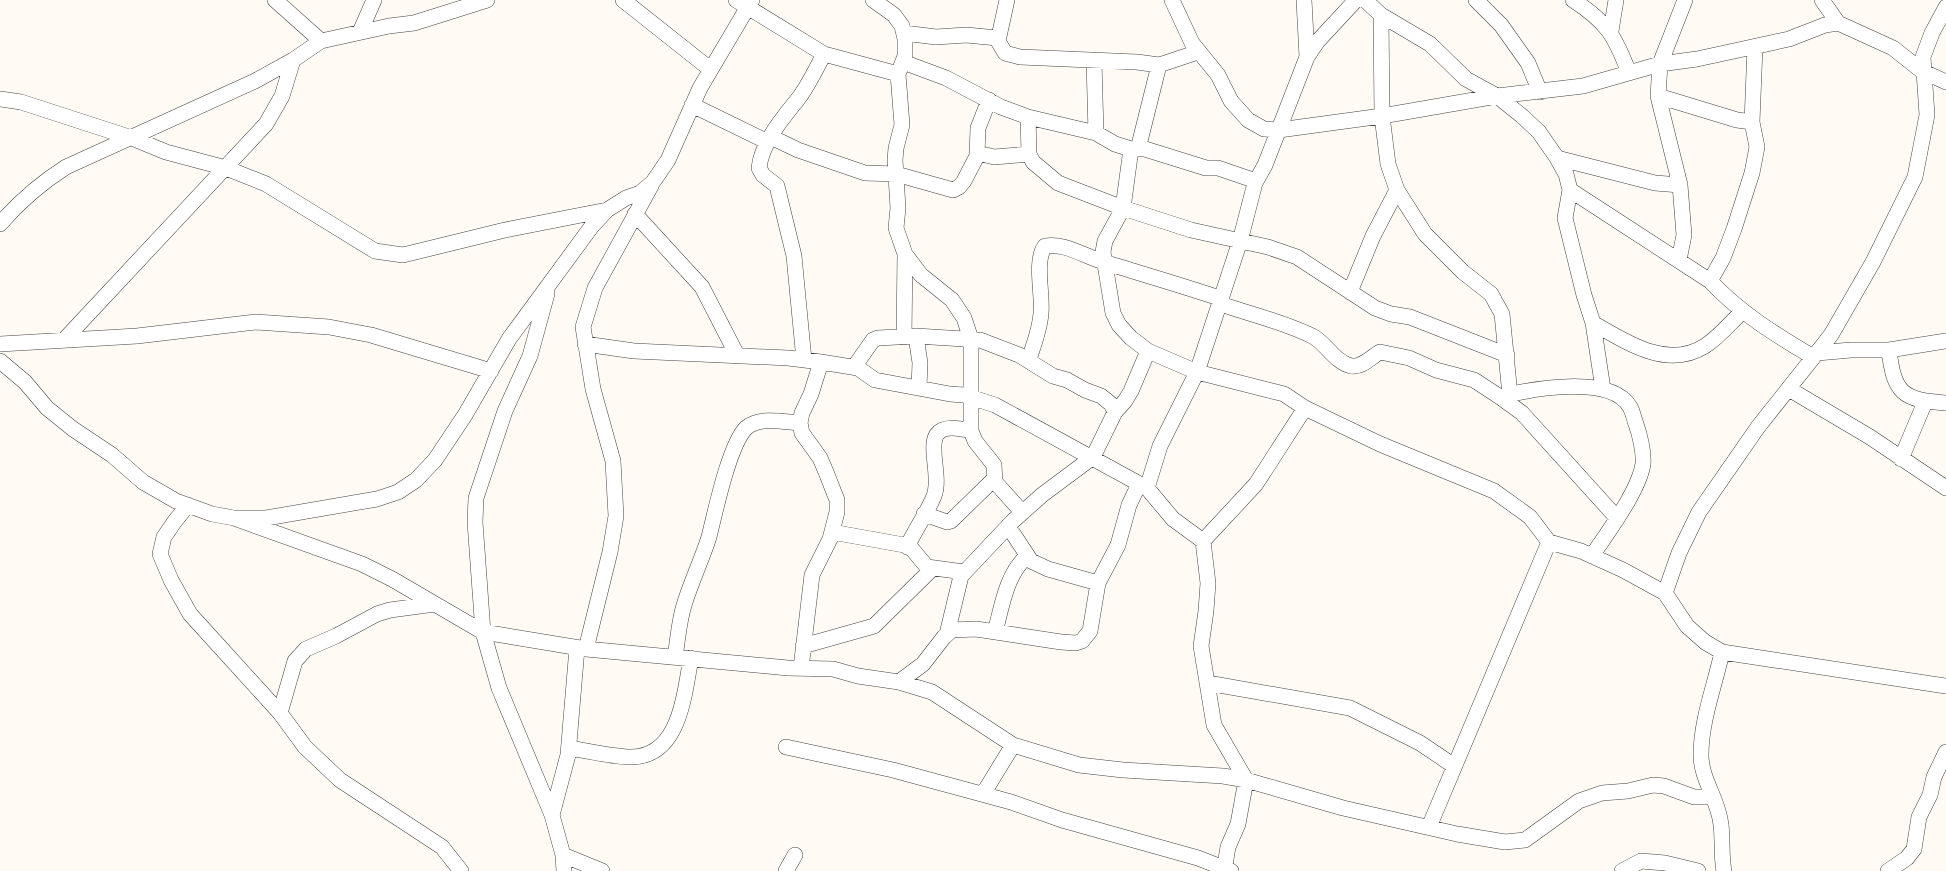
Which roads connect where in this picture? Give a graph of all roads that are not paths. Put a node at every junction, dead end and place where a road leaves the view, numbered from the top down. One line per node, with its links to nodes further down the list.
1 (275, 0): 24 (street)
2 (374, 0): 21 (street)
3 (487, 0): 21 (street)
4 (623, 0): 34 (street)
5 (873, 0): 22 (street)
6 (1007, 0): 23 (street)
7 (1172, 0): 26 (street)
8 (1304, 0): 28 (street)
9 (1356, 0): 28 (street)
10 (1365, 0): 18 (street)
11 (1476, 0): 38 (street)
12 (1573, 0): 20 (street)
13 (1616, 0): 20 (street)
14 (1685, 0): 31 (street)
15 (1822, 0): 19 (street)
16 (745, 3): 27 (street); 34 (street)
17 (1946, 7): 35 (street)
18 (1381, 15): 39 (street); 44 (street)
19 (1838, 22): 25 (street); 35 (street)
20 (1611, 31): 36 (street)
21 (360, 32): 24 (street)
22 (904, 33): 23 (street); 33 (street)
23 (998, 38): 30 (street)
24 (321, 41): 29 (street)
25 (1755, 47): 31 (street); 46 (street)
26 (1198, 52): 32 (street); 47 (street)
27 (824, 54): 33 (street); 50 (street)
28 (1307, 57): 47 (street)
29 (293, 60): 49 (street); 55 (street)
30 (1094, 61): 32 (street); 48 (street)
31 (1660, 64): 36 (street); 40 (street)
32 (1159, 65): 51 (street)
33 (901, 68): 42 (street); 56 (street)
34 (710, 69): 43 (street)
35 (1922, 71): 37 (street); 85 (street)
36 (1629, 73): 38 (street)
37 (1946, 82)
38 (1540, 92): 39 (street)
39 (1497, 96): 44 (street); 54 (street)
40 (1658, 96): 46 (street); 59 (street)
41 (0, 99): 49 (street)
42 (989, 100): 45 (street); 53 (street)
43 (692, 105): 50 (street); 58 (street)
44 (1382, 116): 47 (street); 60 (street)
45 (1028, 117): 48 (street); 52 (street)
46 (1752, 122): 70 (street)
47 (1279, 130): 57 (street)
48 (1096, 133): 51 (street)
49 (132, 138): 55 (street); 65 (street)
50 (770, 139): 56 (street); 87 (street)
51 (1135, 149): 57 (street); 62 (street)
52 (1029, 154): 53 (street); 62 (street)
53 (977, 156): 56 (street)
54 (1557, 158): 59 (street); 61 (street)
55 (226, 168): 63 (street); 78 (street)
56 (896, 174): 67 (street)
57 (1256, 181): 66 (street)
58 (653, 182): 63 (street); 64 (street)
59 (1680, 185): 68 (street)
60 (1397, 190): 72 (street); 84 (street)
61 (1570, 190): 68 (street); 75 (street)
62 (1123, 208): 66 (street); 69 (street)
63 (607, 210): 71 (street)
64 (636, 214): 81 (street); 86 (street)
65 (0, 224)
66 (1240, 241): 72 (street); 73 (street)
67 (905, 254): 76 (street); 77 (street)
68 (1679, 260): 70 (street)
69 (1104, 263): 73 (street); 83 (street); 88 (street)
70 (1710, 281): 74 (street)
71 (551, 282): 92 (street); 127 (street)
72 (1350, 292): 84 (street)
73 (1221, 301): 93 (street); 97 (street)
74 (1743, 311): 75 (street); 85 (street)
75 (1593, 323): 95 (street)
76 (910, 336): 77 (street); 91 (street); 94 (street)
77 (971, 339): 88 (street); 98 (street)
78 (64, 340): 80 (street); 92 (street)
79 (1946, 341): 82 (street)
80 (0, 344)
81 (585, 344): 86 (street); 131 (street)
82 (1889, 350): 85 (street); 99 (street)
83 (1148, 351): 93 (street); 102 (street)
84 (1507, 355): 97 (street)
85 (1815, 355): 96 (street)
86 (737, 356): 87 (street)
87 (804, 360): 90 (street)
88 (1029, 360): 102 (street)
89 (0, 361): 110 (street)
90 (821, 362): 91 (street); 103 (street)
91 (854, 367): 94 (street)
92 (491, 370): 113 (street)
93 (1197, 372): 101 (street); 108 (street)
94 (919, 387): 98 (street)
95 (1604, 389): 97 (street); 114 (street)
96 (1789, 389): 106 (street); 125 (street)
97 (1505, 396): 114 (street)
98 (970, 397): 104 (street); 105 (street)
99 (1925, 402): 100 (street); 106 (street)
100 (1946, 403)
101 (1305, 408): 117 (street); 118 (street)
102 (1114, 412): 105 (street)
103 (800, 423): 116 (street); 133 (street)
104 (971, 431): 107 (street); 112 (street)
105 (1093, 457): 108 (street); 111 (street)
106 (1901, 459): 109 (street)
107 (994, 479): 111 (street); 112 (street)
108 (1143, 486): 117 (street); 124 (street)
109 (1946, 488)
110 (188, 505): 113 (street); 139 (street)
111 (1023, 513): 115 (street)
112 (924, 514): 119 (street)
113 (234, 518): 126 (street)
114 (1617, 518): 121 (street)
115 (1008, 526): 120 (street); 123 (street)
116 (832, 532): 119 (street); 130 (street)
117 (1203, 541): 137 (street)
118 (1549, 542): 121 (street); 144 (street)
119 (907, 547): 122 (street)
120 (1027, 556): 124 (street); 128 (street)
121 (1592, 556): 125 (street)
122 (933, 568): 123 (street); 130 (street)
123 (964, 572): 129 (street)
124 (1098, 583): 128 (street)
125 (1665, 593): 132 (street)
126 (435, 604): 127 (street); 139 (street)
127 (483, 632): 131 (street); 148 (street)
128 (995, 632): 129 (street)
129 (946, 634): 136 (street)
130 (803, 646): 135 (street)
131 (581, 649): 133 (street); 142 (street)
132 (1722, 652): 138 (street); 147 (street)
133 (675, 657): 134 (street)
134 (691, 658): 135 (street); 142 (street)
135 (801, 668): 136 (street)
136 (899, 682): 140 (street)
137 (1208, 683): 144 (street); 145 (street)
138 (1946, 686)
139 (279, 713): 153 (street)
140 (1013, 745): 145 (street); 146 (street)
141 (786, 747): 146 (street)
142 (569, 748): 148 (street)
143 (1946, 752): 160 (street)
144 (1454, 766): 149 (street)
145 (1246, 780): 149 (street); 152 (street)
146 (983, 794): 152 (street)
147 (1713, 797): 149 (street); 159 (street)
148 (552, 815): 150 (street)
149 (1429, 827)
150 (563, 855): 154 (street); 155 (street)
151 (795, 855): 156 (street)
152 (1226, 870)
153 (461, 871)
154 (564, 871)
155 (602, 871)
156 (786, 871)
157 (1622, 871): 158 (street)
158 (1698, 871)
159 (1724, 871)
160 (1888, 871)

